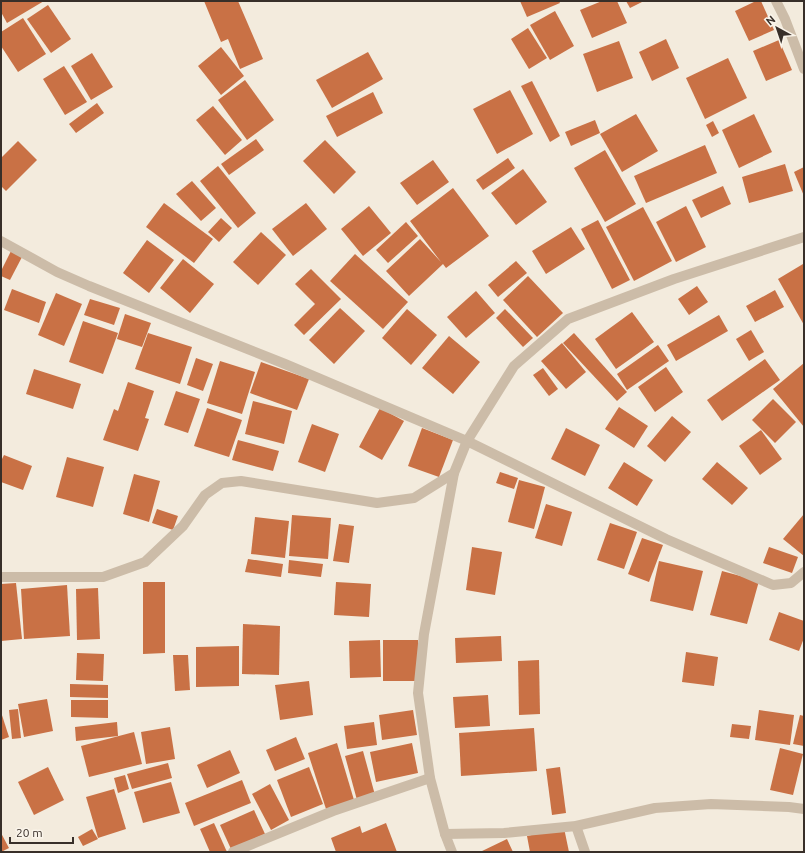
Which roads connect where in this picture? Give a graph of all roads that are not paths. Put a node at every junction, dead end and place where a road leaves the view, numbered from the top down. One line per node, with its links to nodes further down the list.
1 (776, 1): 2 (street)
2 (804, 69)
3 (804, 237): 5 (street)
4 (1, 241): 5 (street)
5 (466, 441): 6 (street); 7 (street)
6 (454, 473): 8 (street); 9 (street)
7 (804, 572)
8 (1, 577)
9 (430, 778): 12 (street); 13 (street)
10 (804, 809): 11 (street)
11 (576, 826): 12 (street); 15 (street)
12 (445, 834): 14 (street)
13 (233, 852)
14 (452, 852)
15 (585, 852)

